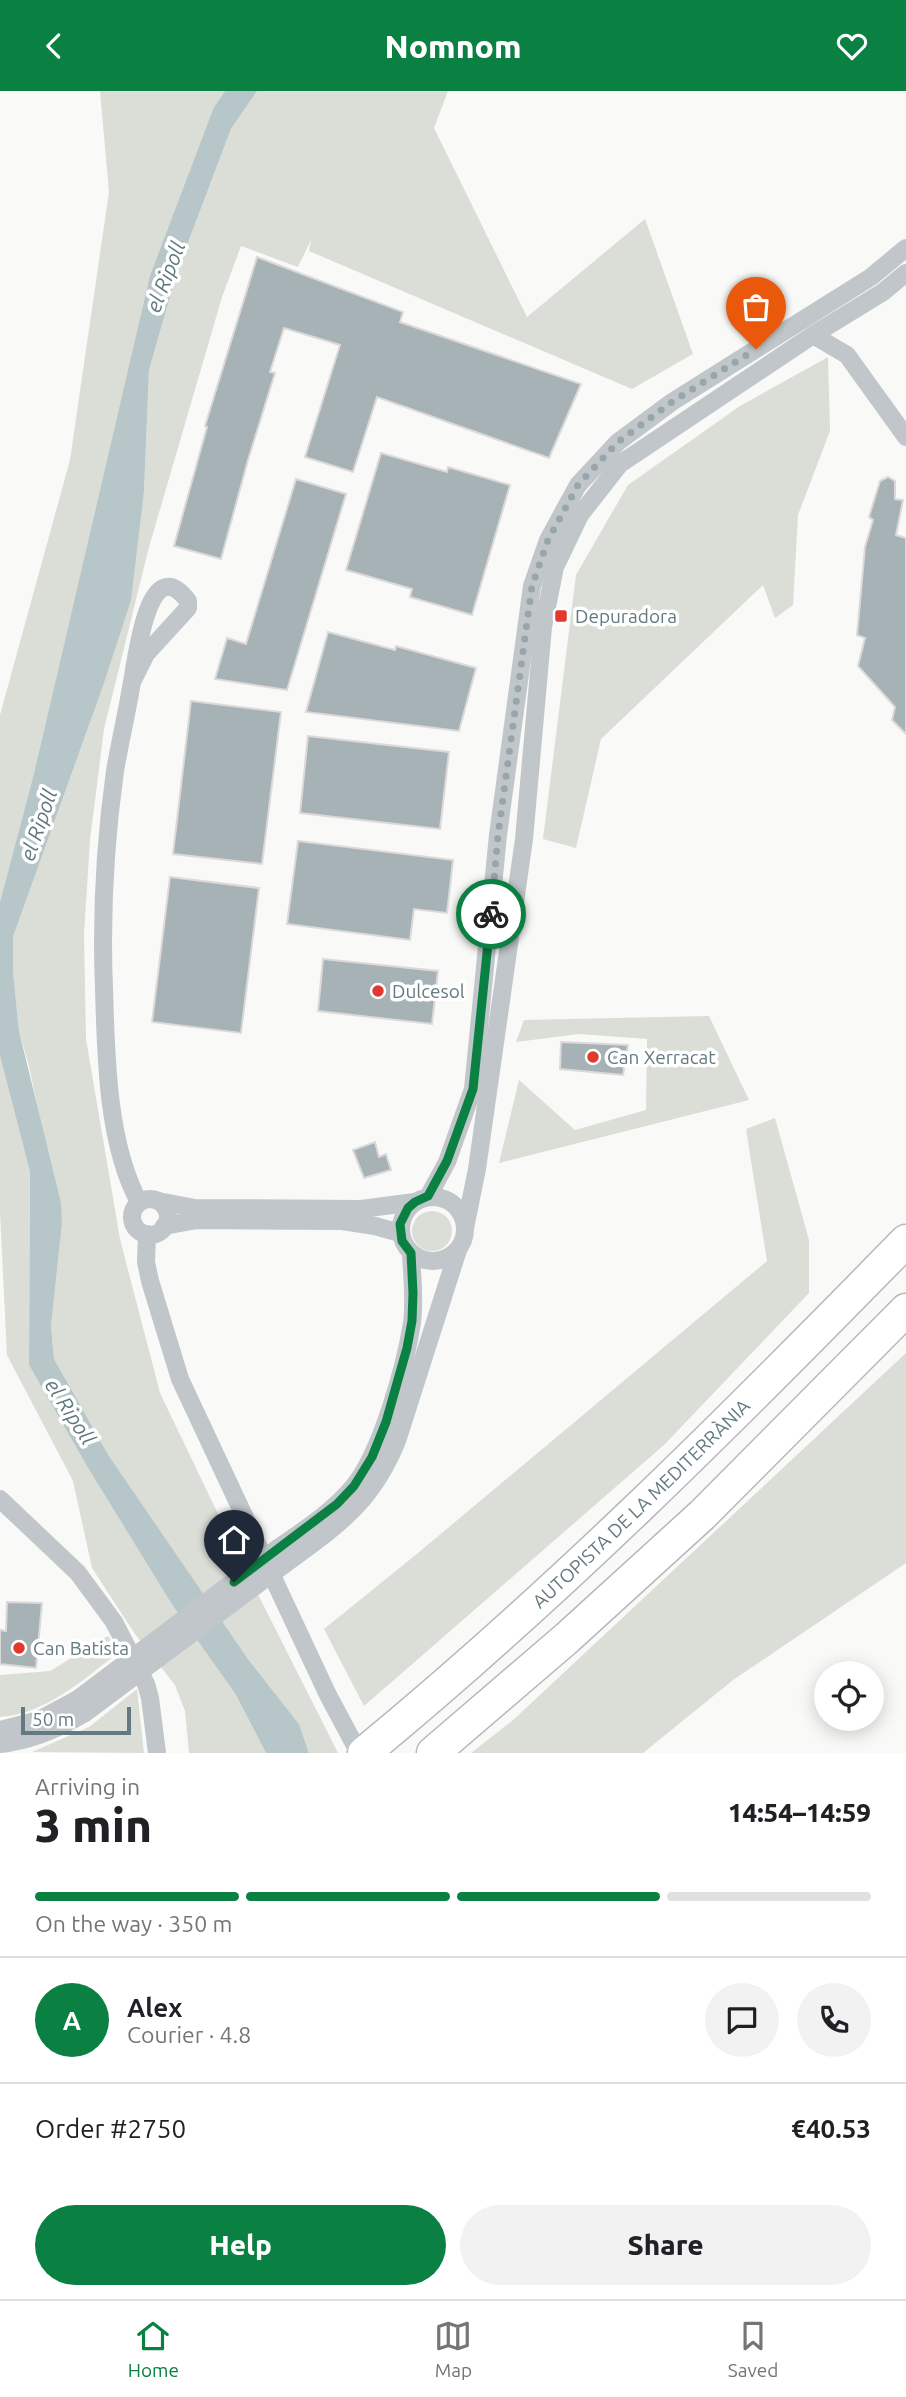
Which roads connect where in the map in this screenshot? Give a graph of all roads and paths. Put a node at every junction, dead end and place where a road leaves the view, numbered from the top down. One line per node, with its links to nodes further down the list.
1 (906, 249): 6 (street)
2 (906, 273): 3 (street)
3 (813, 335): 4 (street); 10 (street)
4 (906, 437)
5 (133, 680): 5 (street); 8 (street)
6 (421, 1199): 7 (street); 10 (street); 11 (street)
7 (158, 1201): 8 (street); 9 (street)
8 (139, 1202): 12 (street)
9 (164, 1226): 11 (street); 12 (street)
10 (465, 1228): 14 (street)
11 (400, 1233): 15 (street)
12 (147, 1234): 24 (street)
13 (906, 1241): 24 (highway, AUTOPISTA DE LA MEDITERRÀNIA)
14 (457, 1250): 15 (street); 18 (street)
15 (411, 1253): 18 (street)
16 (906, 1310): 22 (highway)
17 (0, 1499): 23 (street)
18 (282, 1556): 19 (street, bridge)
19 (81, 1706): 20 (street); 21 (street)
20 (0, 1730)
21 (0, 1744)
22 (439, 1748)
23 (156, 1753)
24 (361, 1753)

